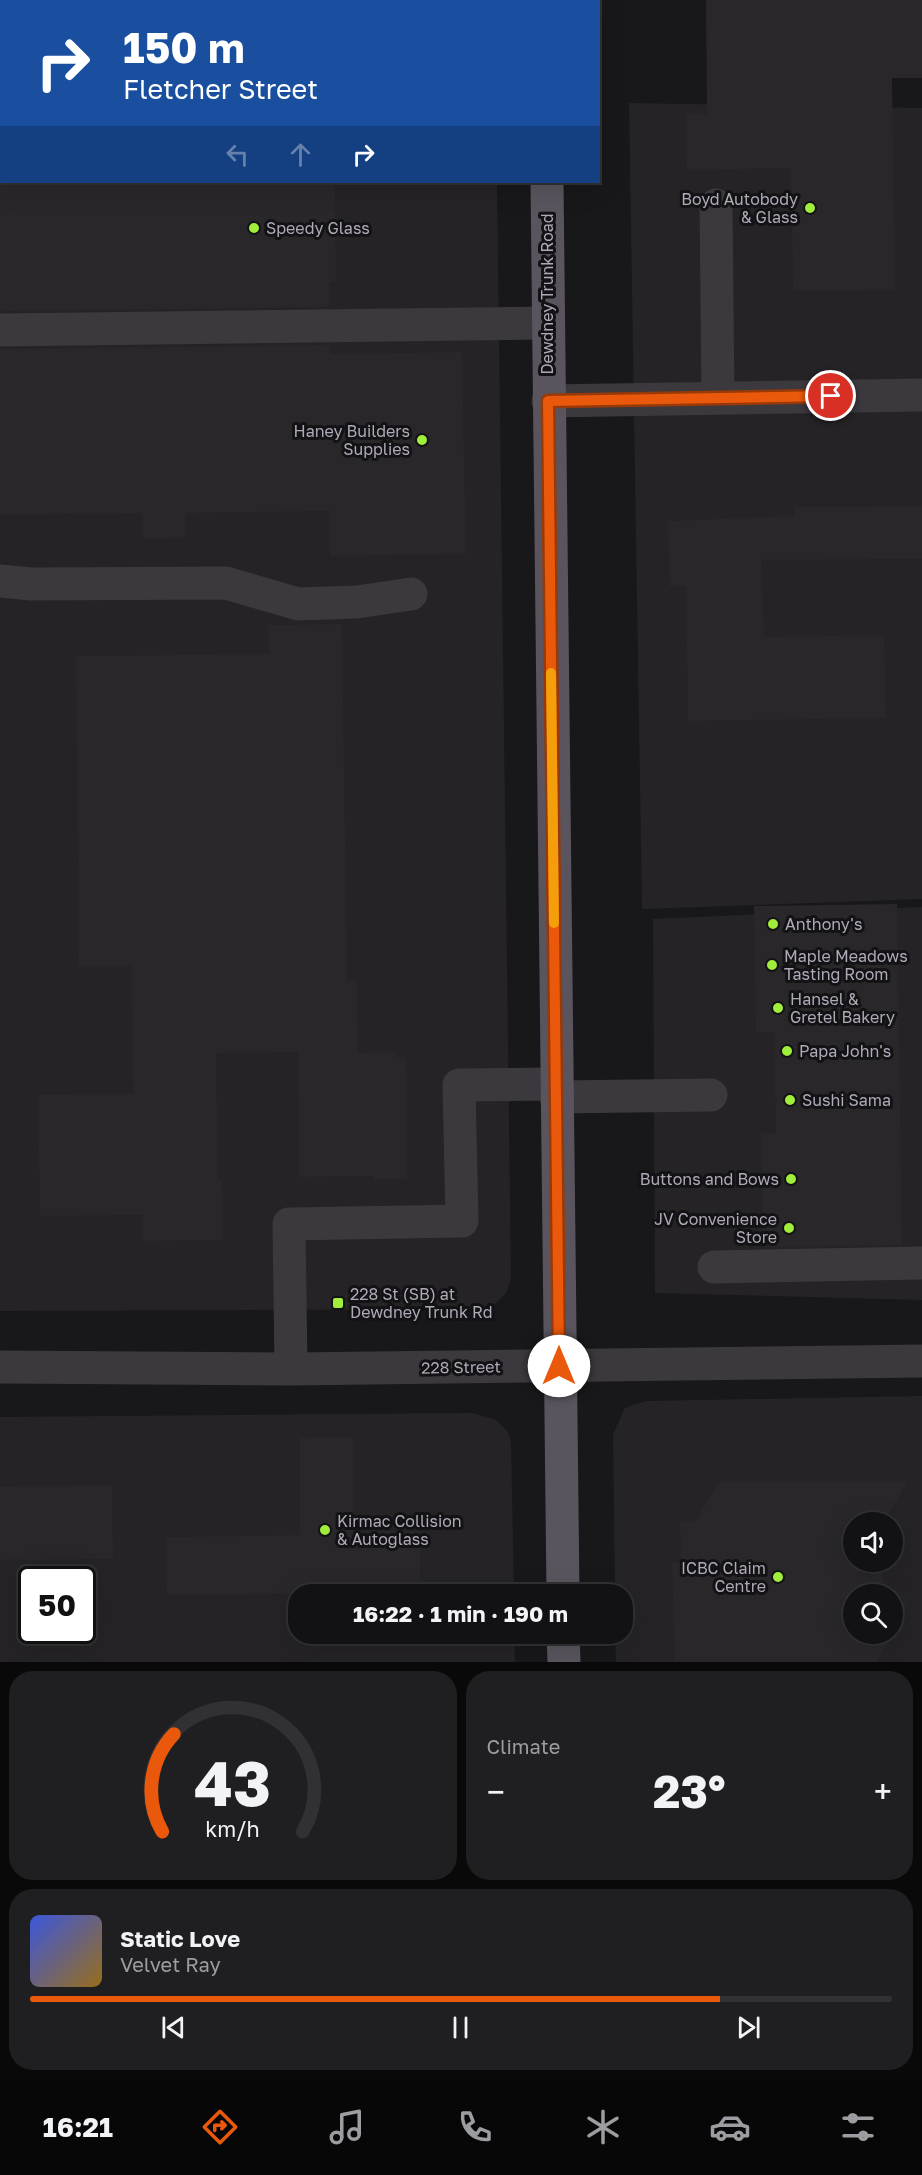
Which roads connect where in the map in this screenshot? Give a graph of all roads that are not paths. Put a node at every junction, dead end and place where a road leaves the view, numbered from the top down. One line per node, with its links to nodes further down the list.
1 (547, 183): 3 (main road, Dewdney Trunk Road)
2 (716, 205): 6 (street)
3 (547, 323): 4 (street); 7 (main road, Dewdney Trunk Road)
4 (0, 330)
5 (922, 395): 6 (street)
6 (718, 398): 7 (street)
7 (548, 401): 10 (main road, Dewdney Trunk Road)
8 (0, 581): 9 (street)
9 (411, 594)
10 (556, 1090): 11 (street); 15 (main road, Dewdney Trunk Road); 17 (street)
11 (711, 1095)
12 (922, 1263): 13 (street)
13 (714, 1267)
14 (922, 1361): 15 (street, 228 Street)
15 (559, 1366): 17 (street, 228 Street); 18 (main road, Dewdney Trunk Road)
16 (0, 1367): 17 (street, 228 Street)
17 (291, 1369)
18 (563, 1584)
19 (563, 1644): 20 (main road)
20 (564, 1662)

